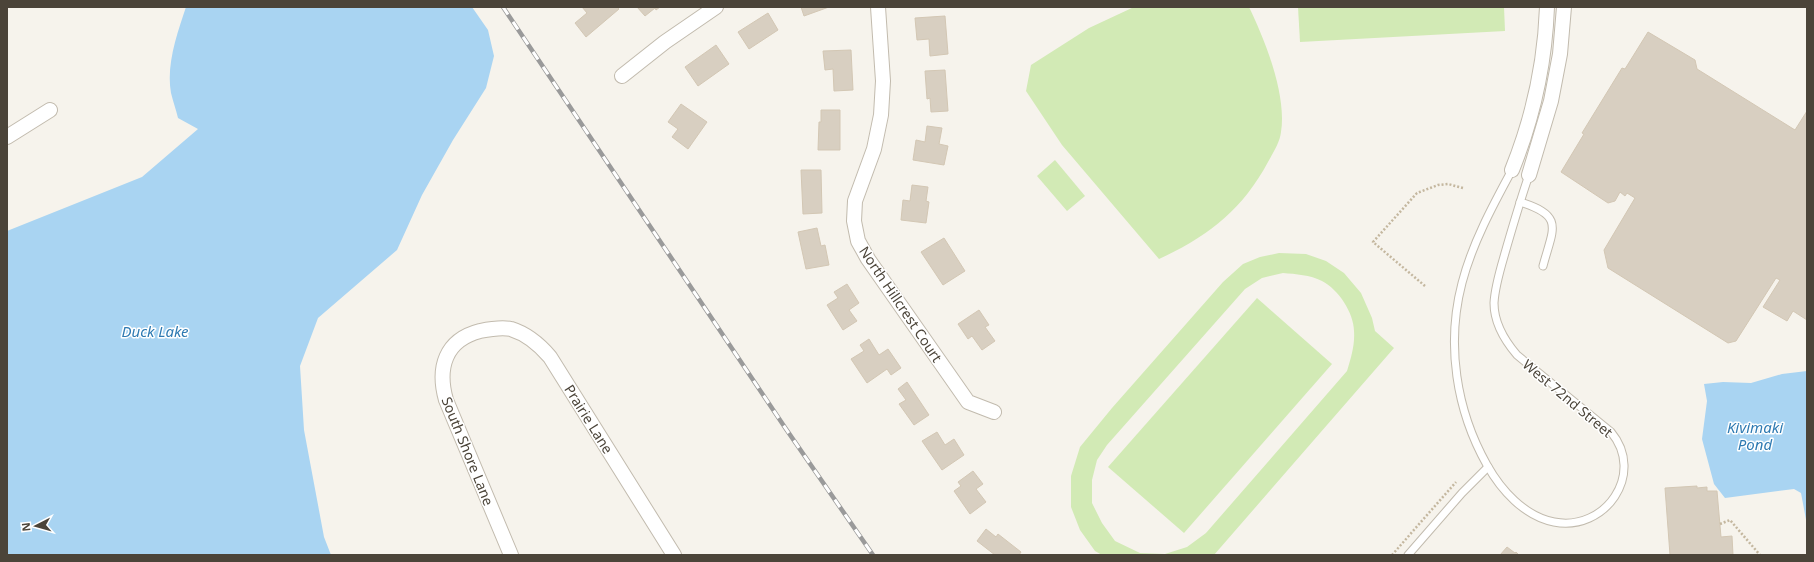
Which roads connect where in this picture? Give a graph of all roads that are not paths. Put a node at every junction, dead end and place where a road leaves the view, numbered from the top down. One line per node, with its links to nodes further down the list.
1 (716, 7): 5 (street)
2 (878, 7): 13 (street, North Hillcrest Court)
3 (1548, 7): 8 (street, West 72nd Street)
4 (1564, 7): 9 (street, West 72nd Street)
5 (622, 76)
6 (50, 110): 7 (street)
7 (7, 137)
8 (1512, 170): 14 (lane, West 72nd Street)
9 (1529, 175): 10 (lane, West 72nd Street)
10 (1520, 202): 11 (lane); 14 (lane, West 72nd Street)
11 (1544, 266)
12 (473, 333): 15 (street, South Shore Lane); 16 (street, Prairie Lane)
13 (994, 412)
14 (1488, 467): 17 (lane)
15 (511, 555)
16 (674, 555)
17 (1408, 555)

